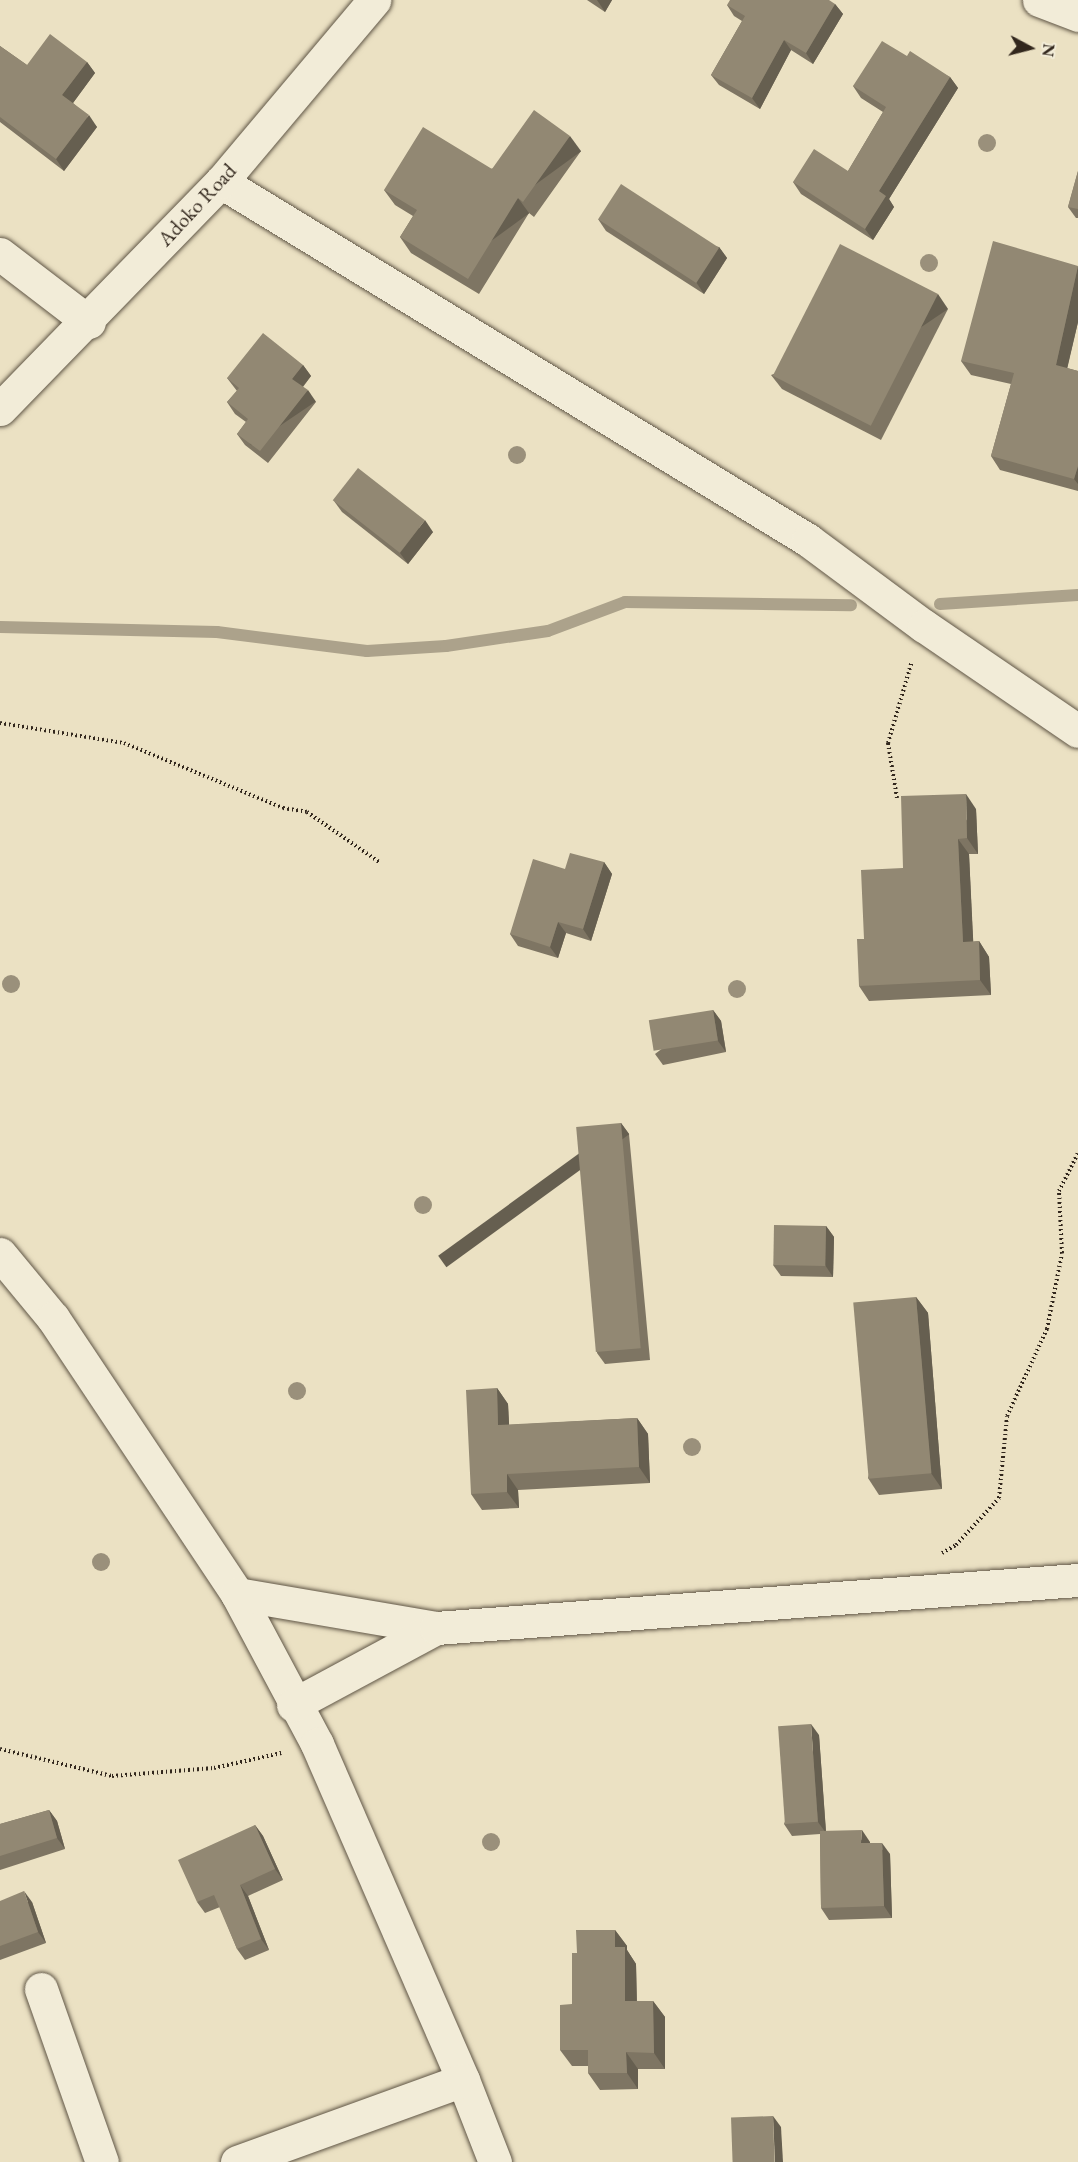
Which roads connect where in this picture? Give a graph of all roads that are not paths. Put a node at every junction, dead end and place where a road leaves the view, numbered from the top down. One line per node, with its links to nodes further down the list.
1 (374, 0): 4 (street, Adoko Road)
2 (1039, 0): 3 (street)
3 (1078, 15)
4 (220, 182): 6 (street, Adoko Road); 8 (street)
5 (0, 254): 6 (street)
6 (89, 322): 7 (street, Adoko Road)
7 (0, 410)
8 (1078, 731)
9 (0, 1254): 11 (street)
10 (1078, 1580): 12 (street)
11 (237, 1594): 12 (street); 13 (street)
12 (436, 1628): 13 (street)
13 (293, 1705): 15 (street)
14 (41, 1989): 16 (street)
15 (464, 2080): 17 (street); 18 (street)
16 (102, 2162)
17 (237, 2162)
18 (495, 2162)

